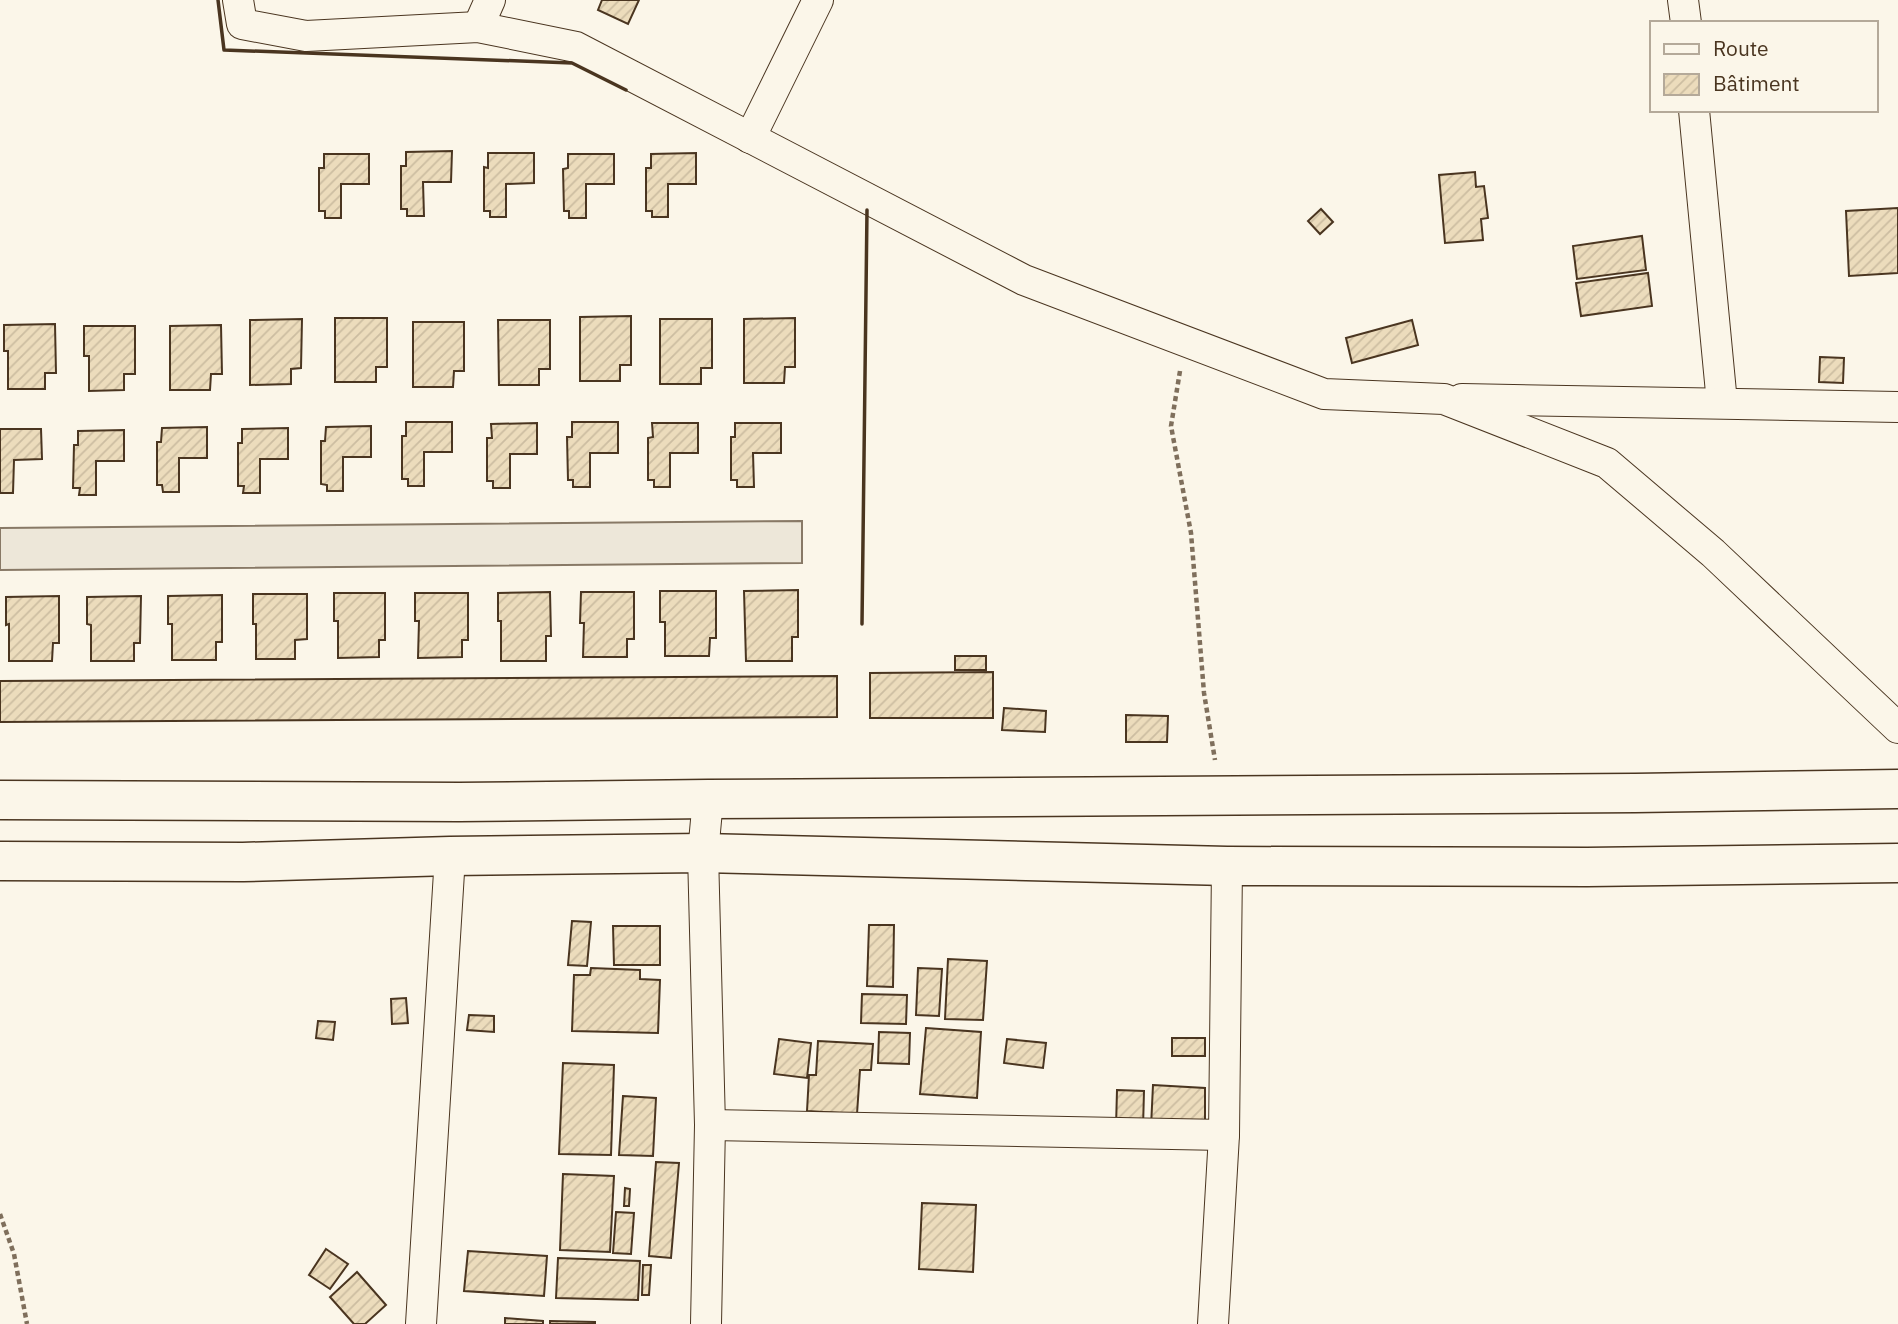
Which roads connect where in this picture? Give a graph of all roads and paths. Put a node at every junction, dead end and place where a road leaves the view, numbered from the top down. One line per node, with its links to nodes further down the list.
1 (238, 0): 6 (street)
2 (490, 0): 6 (street)
3 (818, 0): 8 (street)
4 (1683, 0): 5 (street)
5 (1686, 21)
6 (478, 27): 8 (street)
7 (1694, 112): 11 (street)
8 (750, 138): 9 (street)
9 (1184, 342): 10 (street); 15 (path)
10 (1444, 399): 11 (street); 13 (street)
11 (1722, 402): 12 (street)
12 (1898, 407)
13 (1898, 728)
14 (1898, 789): 15 (main road)
15 (1221, 795): 16 (main road)
16 (708, 799): 17 (main road); 18 (street)
17 (0, 800)
18 (703, 853): 19 (main road); 22 (main road); 23 (street)
19 (450, 856): 20 (main road); 27 (street)
20 (0, 861)
21 (1898, 863): 22 (main road)
22 (1227, 866): 24 (street)
23 (710, 1125): 24 (street); 28 (street)
24 (1224, 1135): 29 (street)
25 (0, 1214): 26 (path)
26 (27, 1324)
27 (421, 1324)
28 (706, 1324)
29 (1213, 1324)

